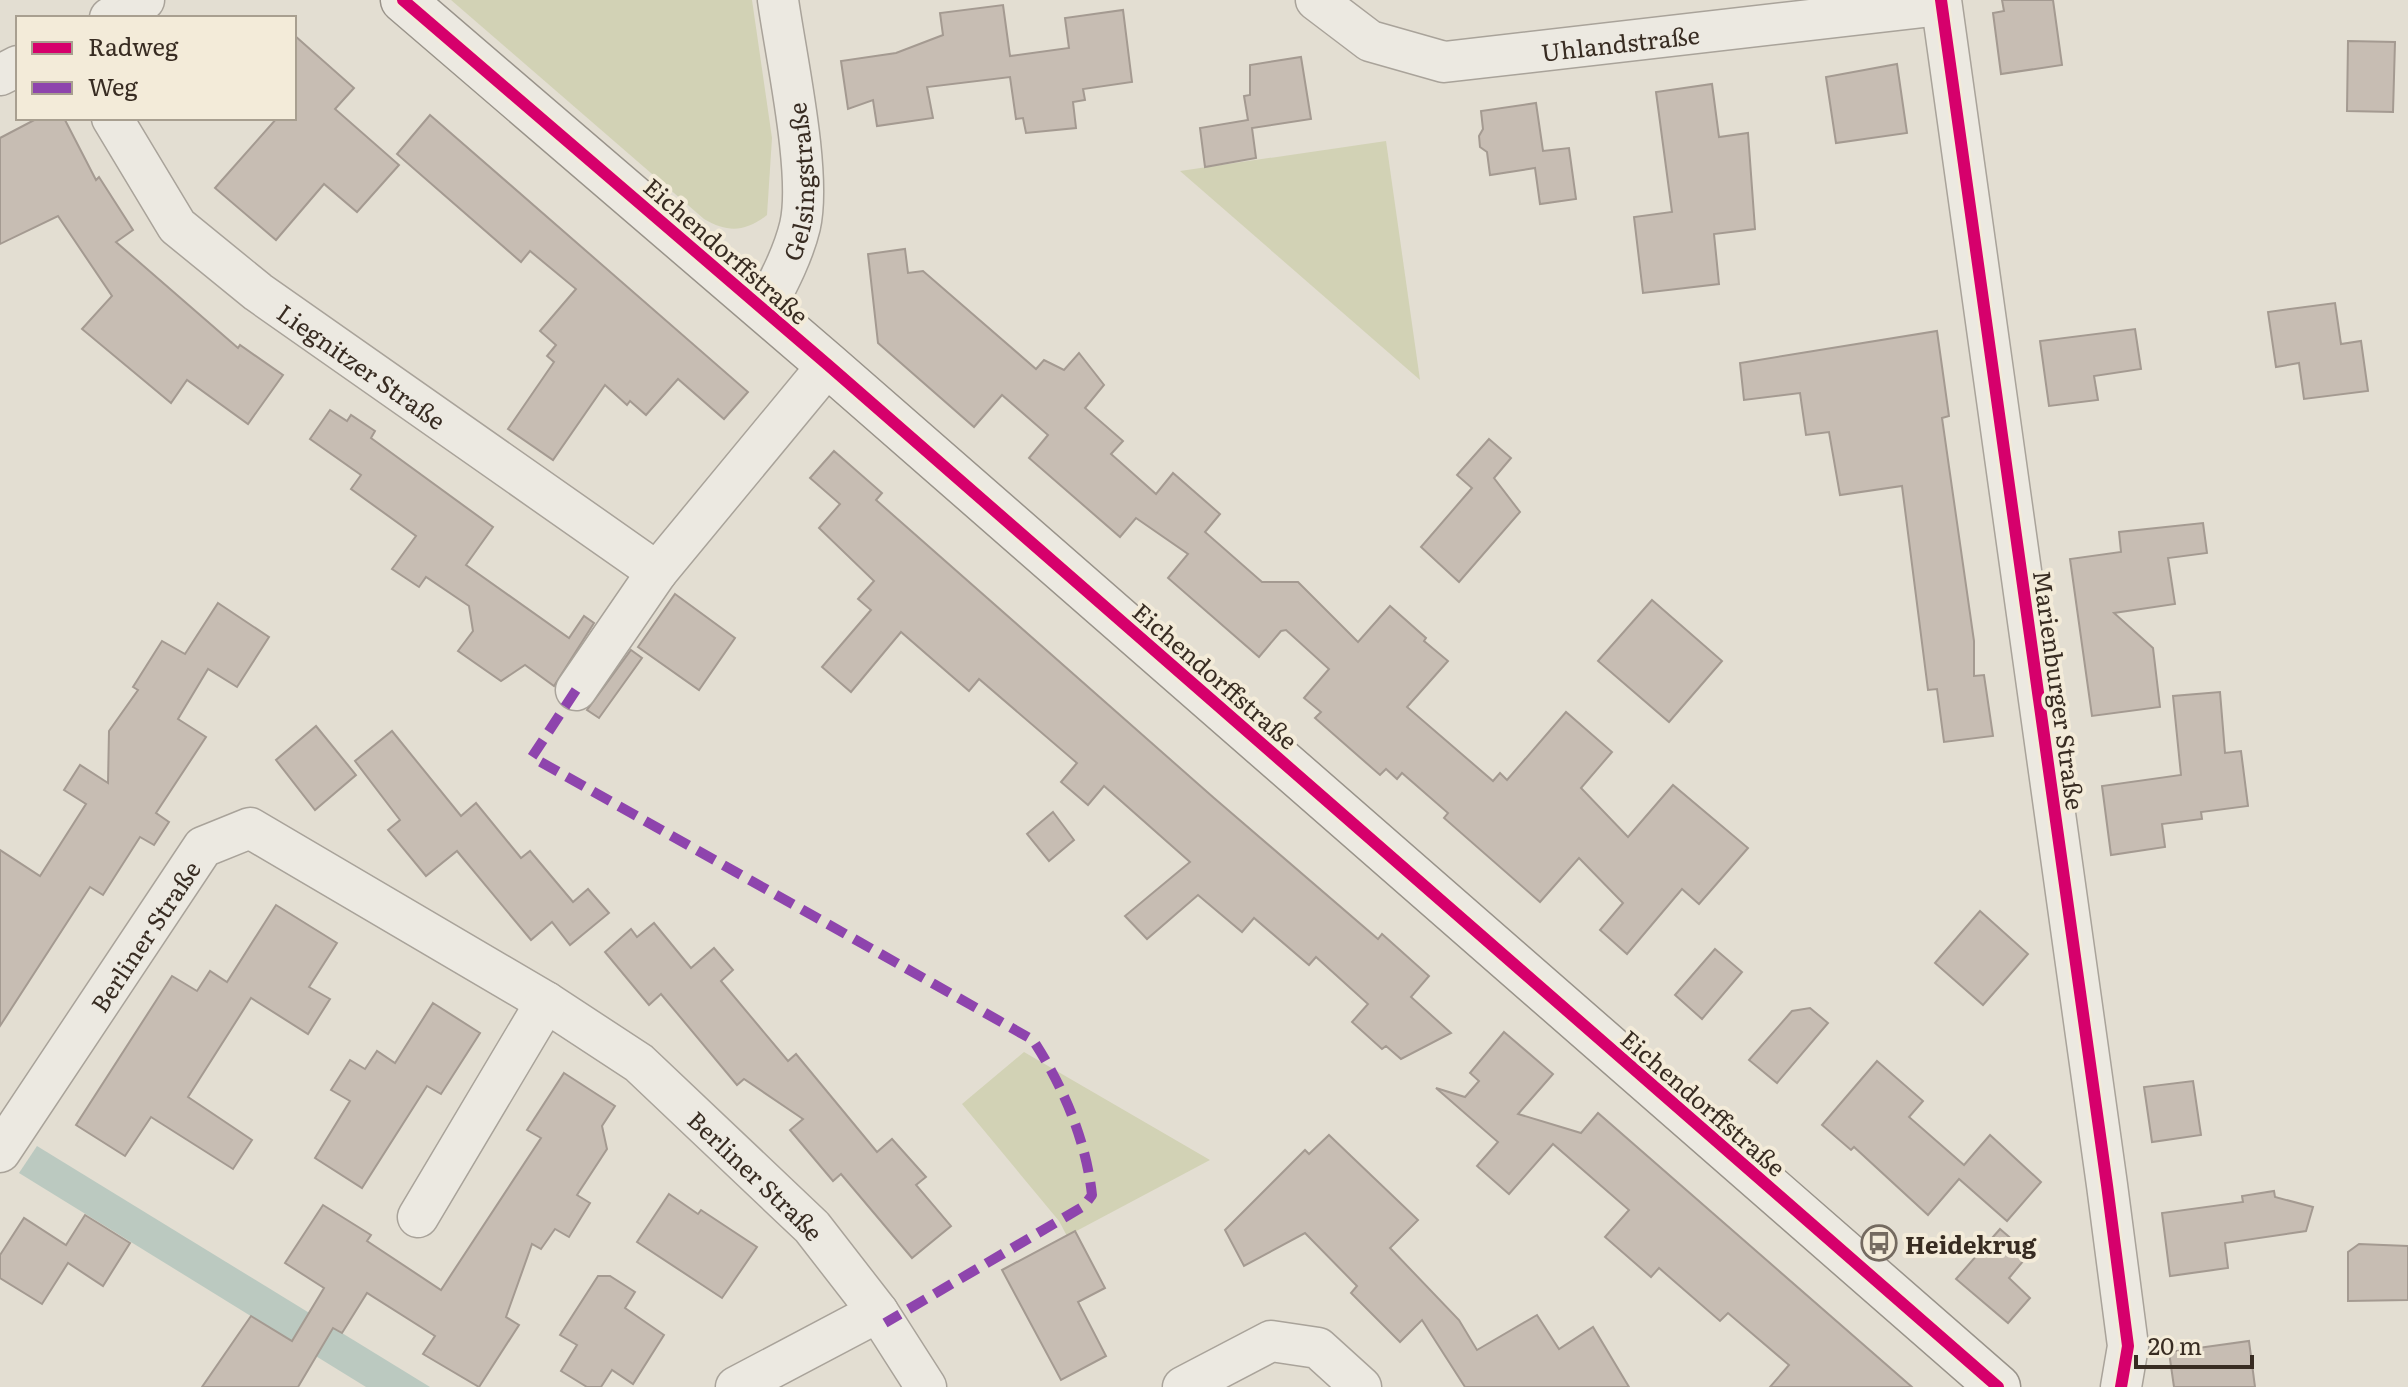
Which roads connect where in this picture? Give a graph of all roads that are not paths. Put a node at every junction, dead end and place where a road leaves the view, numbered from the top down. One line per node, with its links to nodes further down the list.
1 (144, 0): 7 (street)
2 (403, 0): 10 (street, Eichendorffstraße)
3 (778, 0): 10 (street, Gelsingstraße)
4 (1316, 0): 8 (street, Uhlandstraße)
5 (1364, 0): 8 (street)
6 (1941, 2): 8 (street, Uhlandstraße); 23 (street, Marienburger Straße)
7 (114, 16)
8 (1370, 41)
9 (113, 120): 12 (street, Liegnitzer Straße)
10 (764, 310): 11 (street, Eichendorffstraße)
11 (828, 365): 12 (street); 22 (street, Eichendorffstraße)
12 (657, 572): 13 (street)
13 (576, 690)
14 (546, 1002): 15 (street, Berliner Straße); 16 (street); 17 (street, Berliner Straße)
15 (0, 1152)
16 (418, 1217)
17 (878, 1312): 18 (street); 19 (street, Berliner Straße)
18 (736, 1387)
19 (926, 1387)
20 (1183, 1387): 21 (street)
21 (1361, 1387)
22 (1998, 1387)
23 (2121, 1387)

